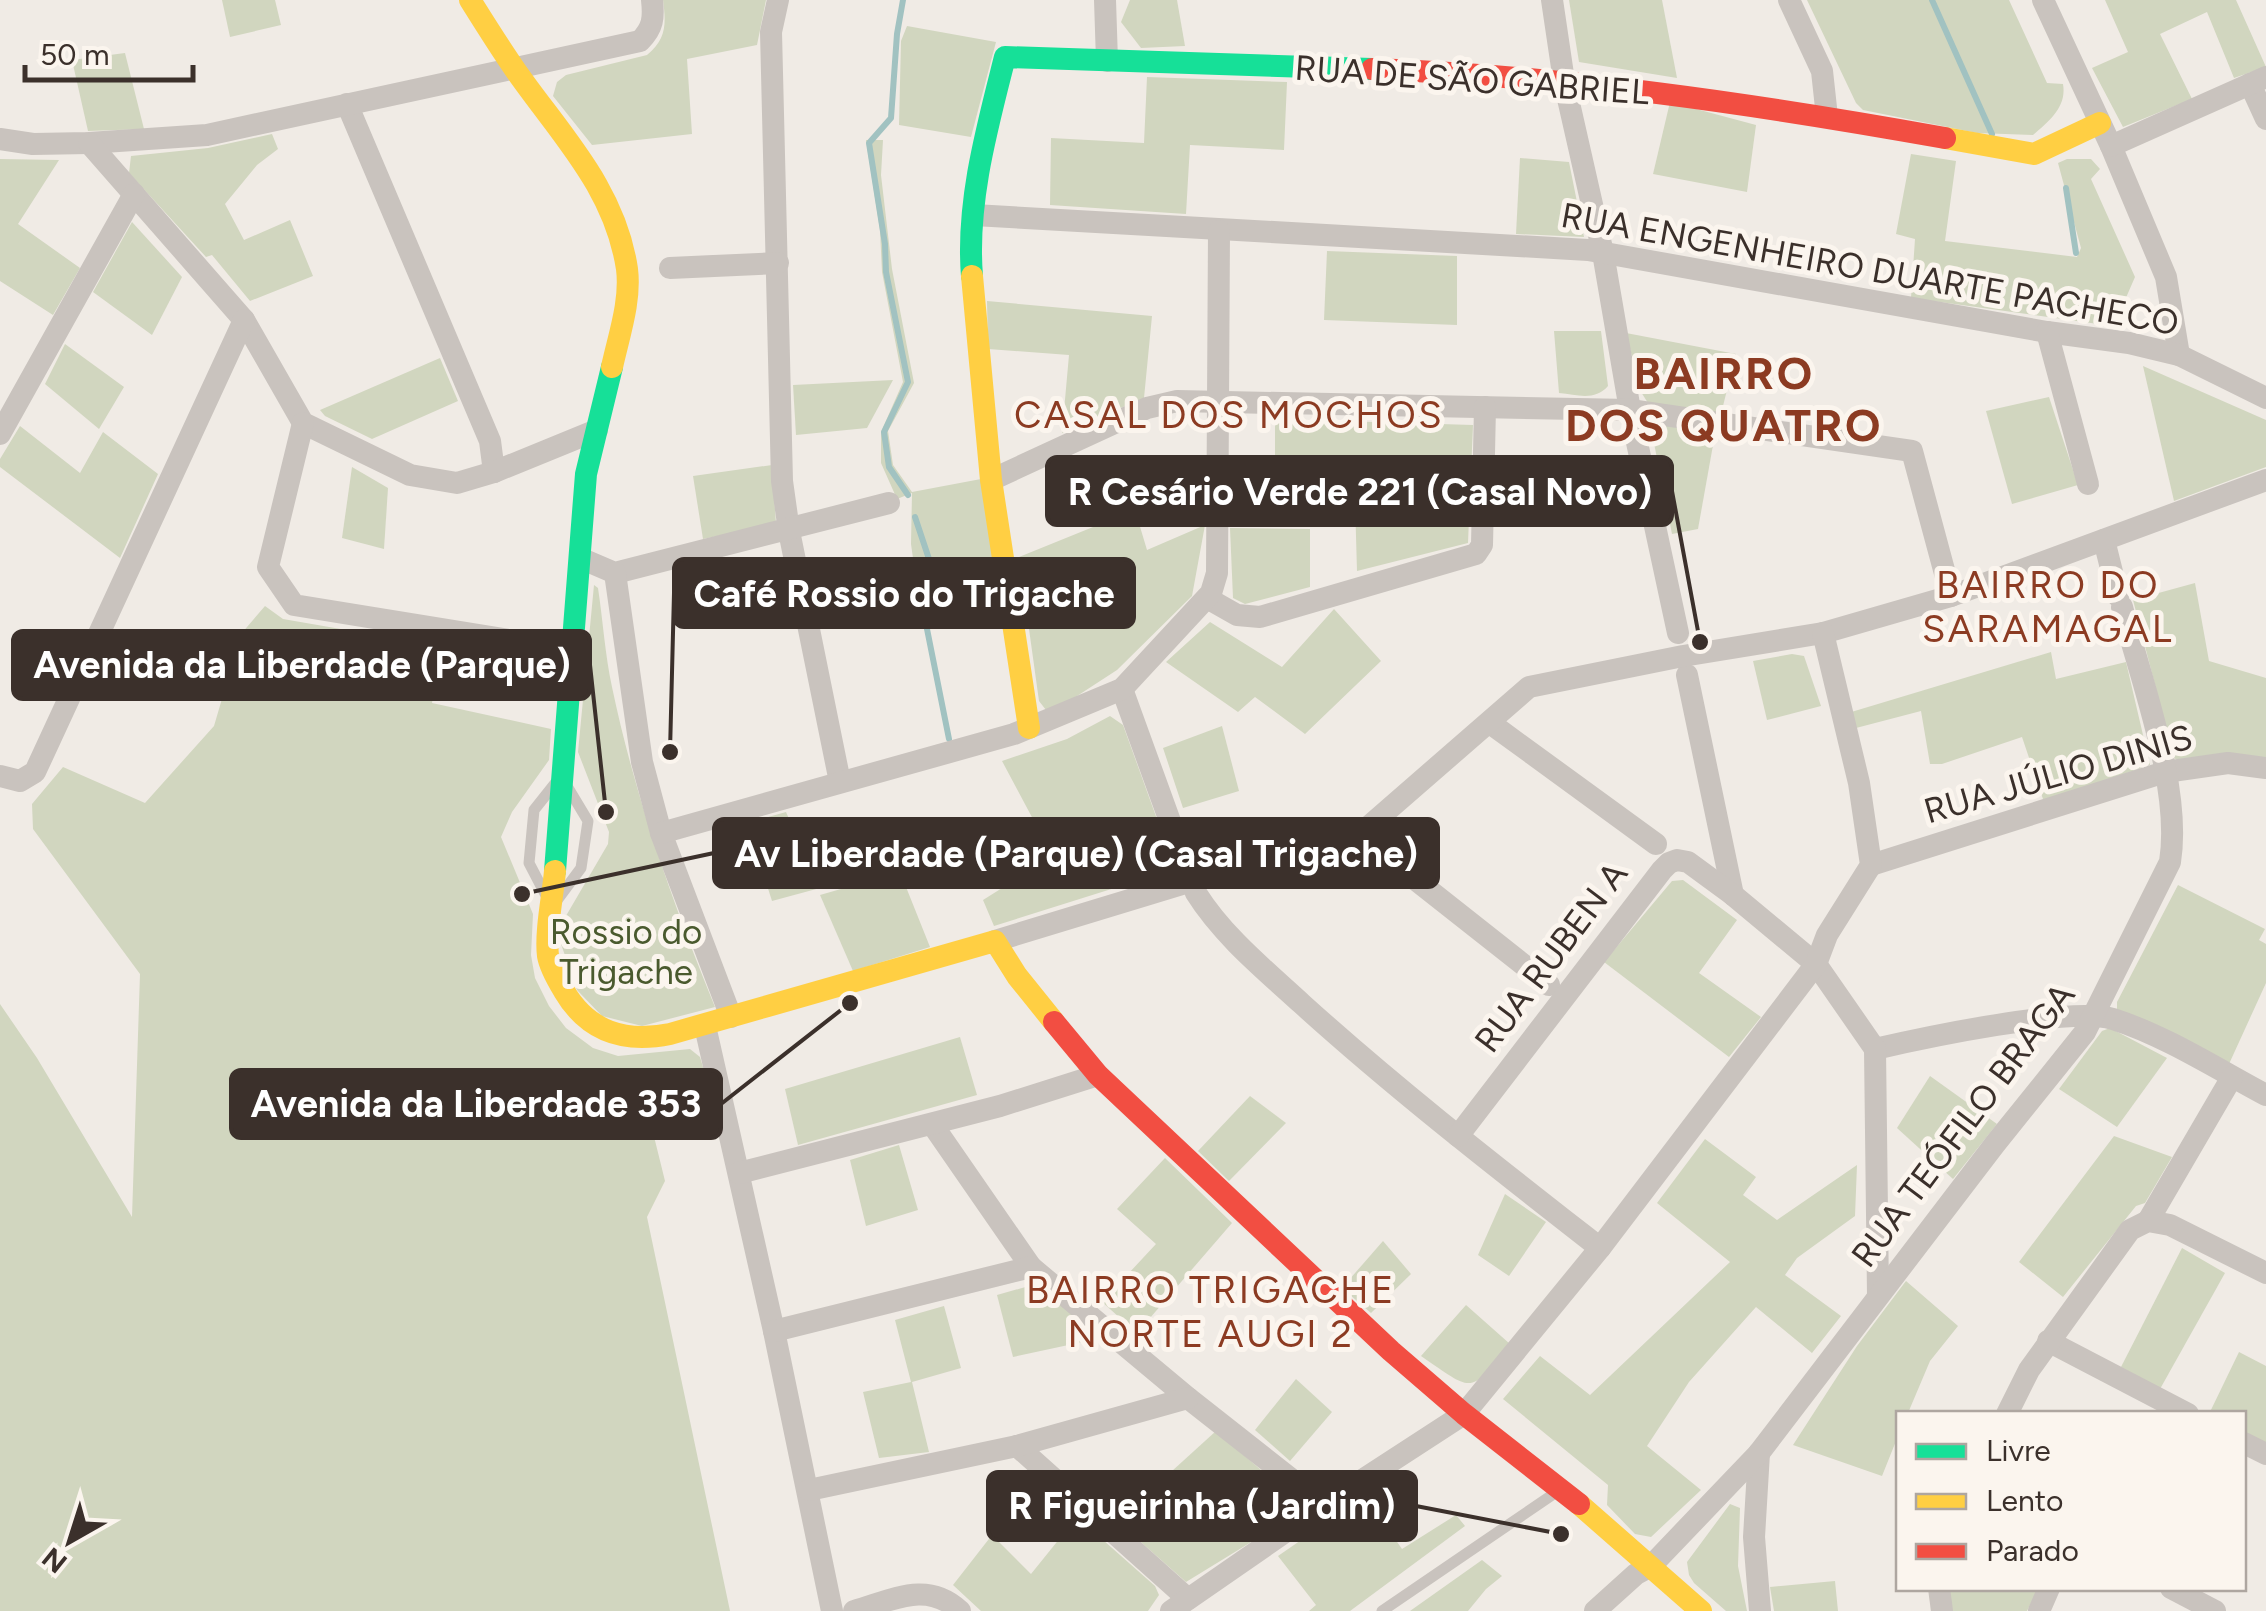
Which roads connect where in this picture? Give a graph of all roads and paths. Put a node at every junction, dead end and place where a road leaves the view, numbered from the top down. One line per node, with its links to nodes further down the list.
1 (470, 0): 9 (street)
2 (652, 0): 9 (street)
3 (778, 0): 23 (street)
4 (1105, 0): 8 (street)
5 (1552, 0): 11 (street)
6 (1789, 0): 13 (street)
7 (2045, 1): 15 (street)
8 (1107, 61): 11 (street, RUA DE SÃO GABRIEL); 20 (street, RUA DE SÃO GABRIEL)
9 (515, 70): 12 (street); 33 (street)
10 (2258, 81): 14 (street); 18 (street)
11 (1564, 82): 13 (street, RUA DE SÃO GABRIEL); 22 (street)
12 (346, 104): 17 (street); 35 (street)
13 (1828, 117): 15 (street, RUA DE SÃO GABRIEL)
14 (2266, 119)
15 (2100, 123): 18 (street)
16 (0, 138): 17 (street)
17 (89, 143): 19 (street)
18 (2111, 146): 27 (street)
19 (134, 194): 25 (street); 34 (street)
20 (974, 215): 21 (street, RUA ENGENHEIRO DUARTE PACHECO); 36 (street)
21 (1219, 231): 22 (street, RUA ENGENHEIRO DUARTE PACHECO); 29 (street)
22 (1604, 253): 26 (street, RUA ENGENHEIRO DUARTE PACHECO); 31 (street)
23 (778, 263): 24 (street); 40 (street)
24 (670, 268)
25 (244, 320): 32 (street); 54 (street)
26 (2046, 332): 27 (street, RUA ENGENHEIRO DUARTE PACHECO); 38 (street)
27 (2179, 355): 28 (street, RUA ENGENHEIRO DUARTE PACHECO)
28 (2266, 398)
29 (1218, 402): 30 (street); 36 (street); 45 (street)
30 (1485, 407): 31 (street); 45 (street)
31 (1630, 410): 44 (street); 48 (street)
32 (303, 422): 35 (street); 47 (street)
33 (597, 430): 35 (street); 42 (street)
34 (0, 434)
35 (494, 472)
36 (991, 480): 51 (street)
37 (2266, 480): 41 (street)
38 (2088, 484)
39 (889, 504): 40 (street)
40 (789, 530): 43 (street); 55 (street)
41 (2104, 540): 44 (street); 53 (street, RUA TEÓFILO BRAGA)
42 (580, 558): 43 (street); 47 (street)
43 (615, 574): 56 (street)
44 (1951, 596): 46 (street)
45 (1207, 598): 49 (street)
46 (1823, 634): 48 (street); 59 (street)
47 (570, 650): 67 (street)
48 (1683, 655): 50 (street); 61 (street)
49 (1122, 689): 51 (street); 60 (street)
50 (1490, 723): 57 (street); 58 (street)
51 (1029, 728): 55 (street)
52 (2266, 768): 53 (street, RUA JÚLIO DINIS)
53 (2165, 772): 59 (street, RUA JÚLIO DINIS); 65 (street, RUA TEÓFILO BRAGA)
54 (0, 776)
55 (840, 782): 56 (street)
56 (661, 833): 66 (street)
57 (1360, 835): 60 (street); 64 (street)
58 (1656, 844)
59 (1872, 865): 63 (street)
60 (1192, 881): 62 (street); 73 (street)
61 (1733, 894): 63 (street, RUA RUBEN A); 73 (street, RUA RUBEN A)
62 (995, 941): 66 (street); 69 (street)
63 (1816, 964): 68 (street, RUA RUBEN A); 76 (street)
64 (1549, 985)
65 (2096, 1016): 68 (street); 70 (street); 79 (street, RUA TEÓFILO BRAGA)
66 (731, 1017): 67 (street)
67 (704, 1026): 74 (street)
68 (1876, 1049): 79 (street)
69 (1098, 1075): 72 (street); 85 (street)
70 (2232, 1077): 71 (street); 75 (street)
71 (2266, 1096)
72 (932, 1124): 74 (street); 77 (street)
73 (1458, 1136): 76 (street)
74 (739, 1173): 80 (street)
75 (2148, 1221): 78 (street); 81 (street)
76 (1600, 1248): 85 (street)
77 (1032, 1267): 80 (street); 82 (street)
78 (2266, 1273)
79 (1878, 1294): 87 (street, RUA TEÓFILO BRAGA)
80 (774, 1330): 89 (street)
81 (2048, 1341): 83 (street); 84 (street)
82 (1188, 1398): 86 (street); 90 (street)
83 (2008, 1411)
84 (2182, 1411)
85 (1464, 1414): 88 (street); 90 (street)
86 (1017, 1446): 89 (street); 93 (street)
87 (1759, 1453): 91 (street, RUA TEÓFILO BRAGA); 101 (street)
88 (1562, 1488): 91 (street); 98 (lane)
89 (809, 1490): 95 (street)
90 (1324, 1505): 93 (street)
91 (1652, 1566): 99 (street, RUA TEÓFILO BRAGA); 100 (street)
92 (2176, 1591): 94 (street)
93 (1179, 1605)
94 (2206, 1609)
95 (832, 1611)
96 (854, 1611): 97 (street)
97 (960, 1611)
98 (1382, 1611)
99 (1595, 1611)
100 (1701, 1611)
101 (1760, 1611)

